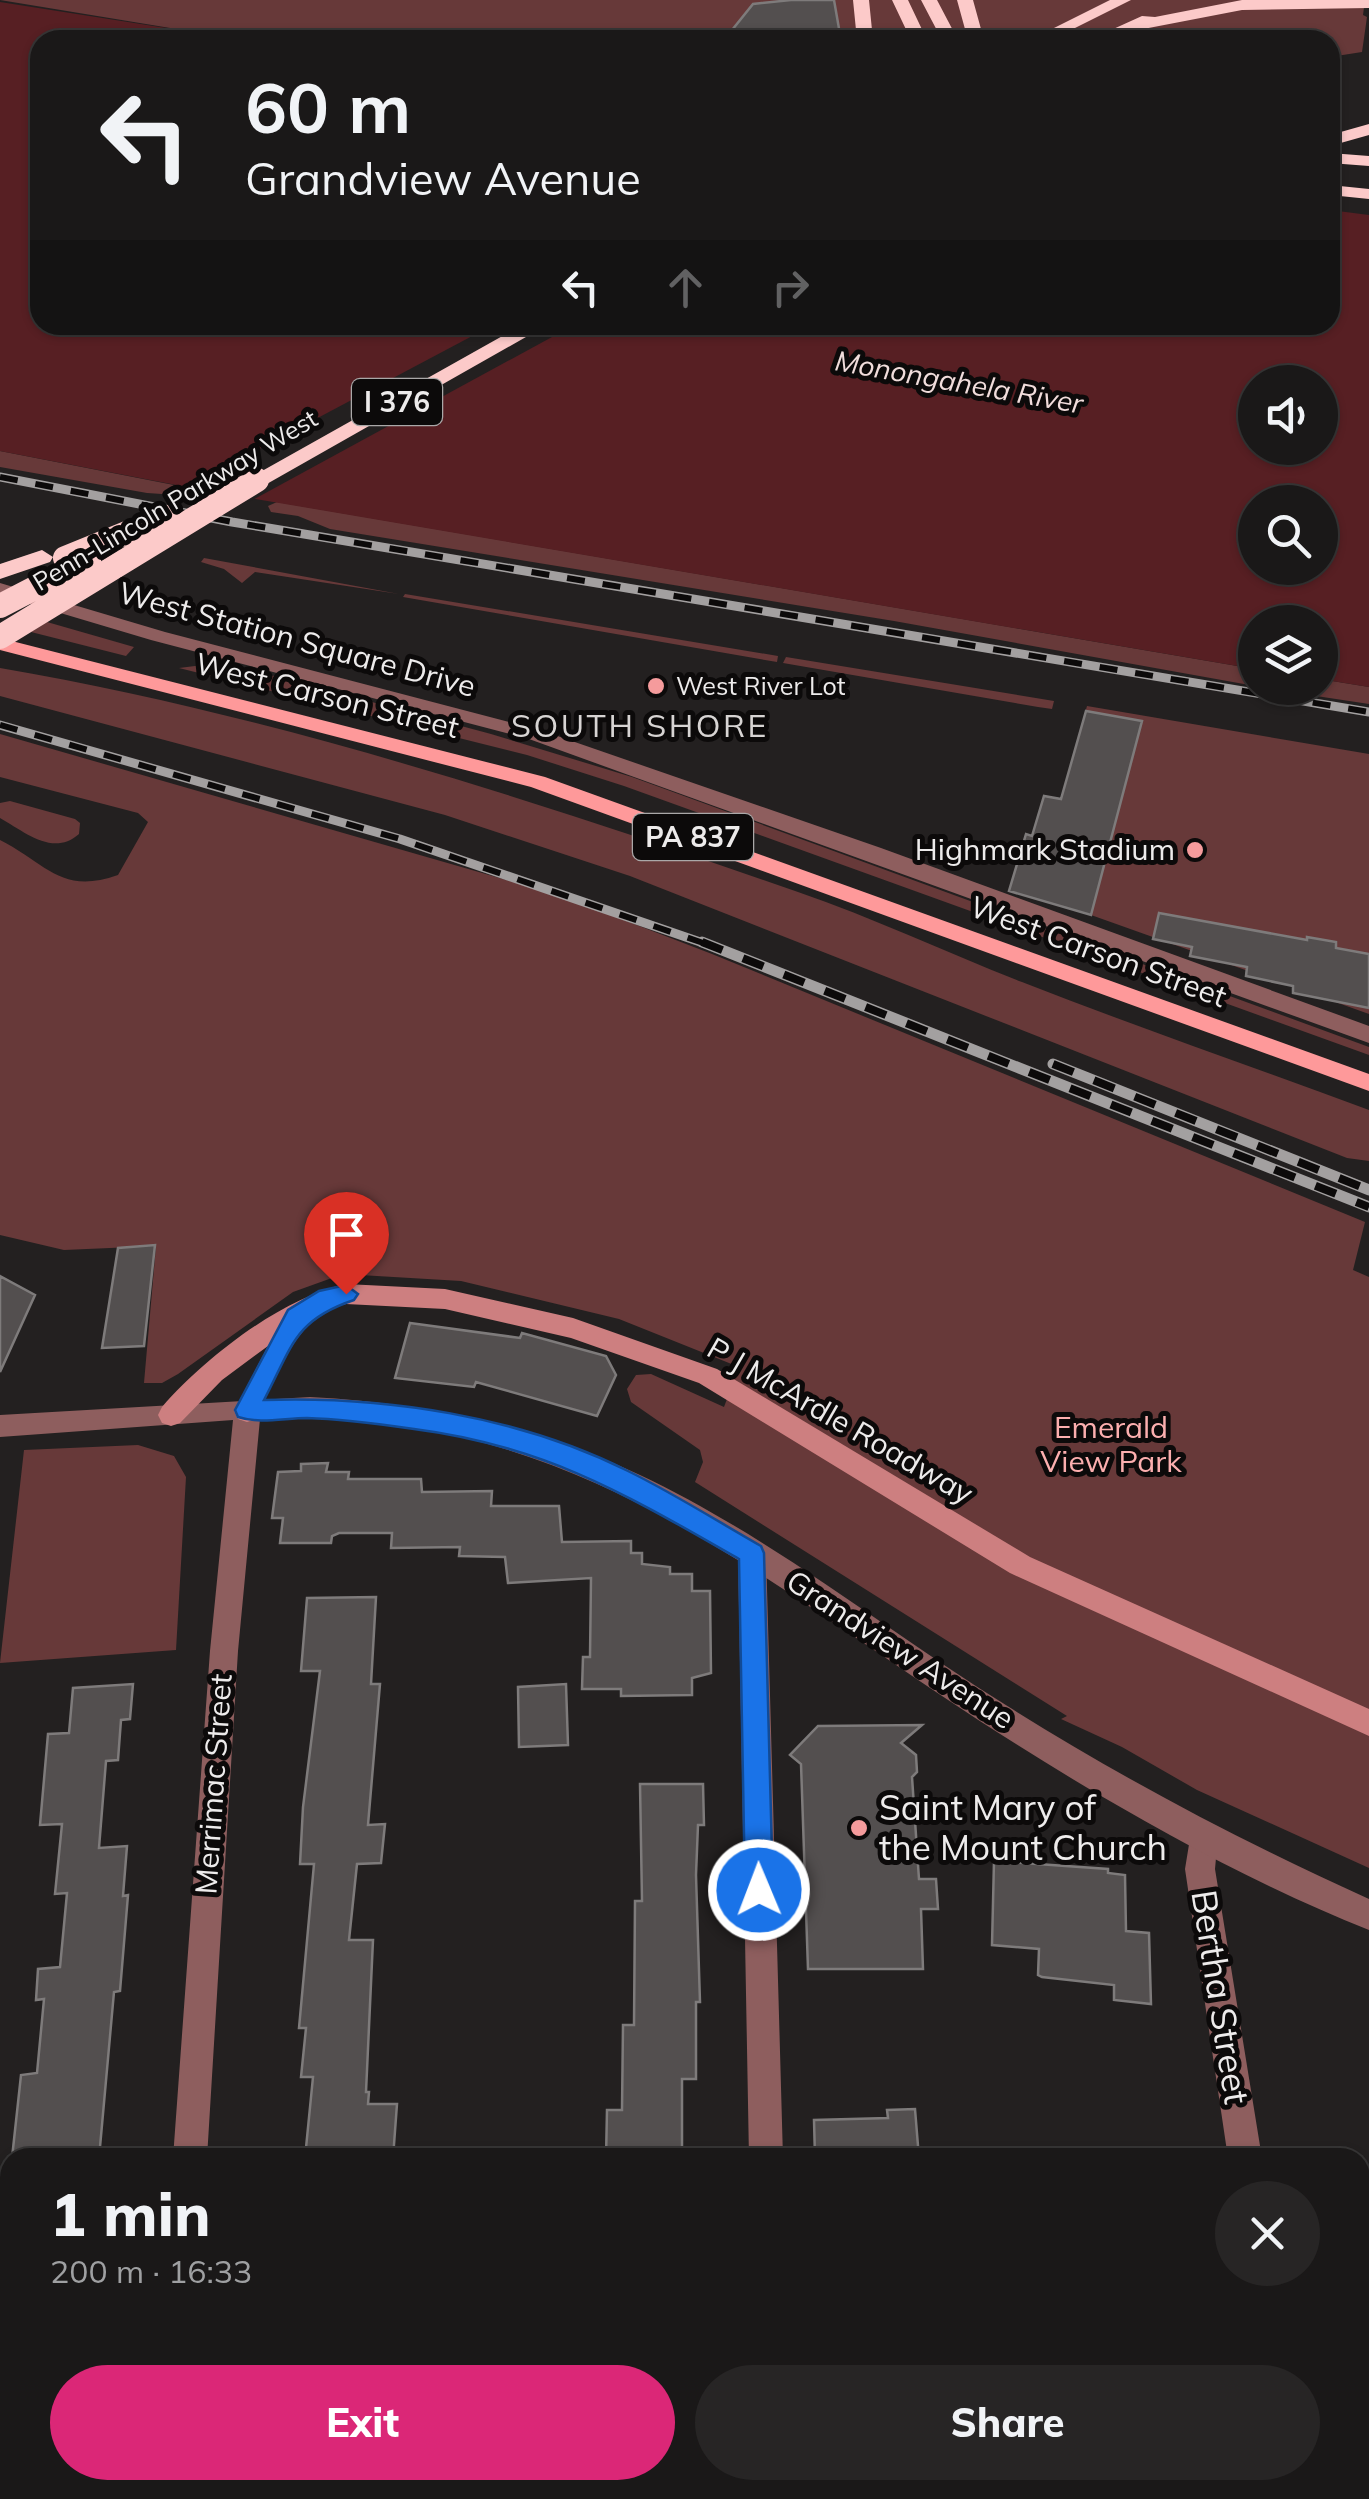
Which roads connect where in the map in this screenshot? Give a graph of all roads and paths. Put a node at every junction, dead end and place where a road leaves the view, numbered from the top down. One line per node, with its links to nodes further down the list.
1 (900, 0): 10 (highway)
2 (929, 0): 11 (highway)
3 (1122, 0): 13 (highway)
4 (1197, 0): 8 (highway)
5 (966, 1): 12 (highway)
6 (860, 3): 9 (highway)
7 (1369, 3): 8 (highway)
8 (1130, 27): 14 (highway)
9 (864, 30)
10 (914, 30)
11 (945, 30)
12 (973, 30)
13 (1059, 30)
14 (1122, 30)
15 (1369, 129): 16 (highway)
16 (1340, 138)
17 (1340, 157): 18 (highway)
18 (1369, 158)
19 (1340, 175): 20 (highway)
20 (1369, 177)
21 (1340, 191): 22 (highway)
22 (1369, 194)
23 (510, 335): 25 (highway, Penn-Lincoln Parkway West / I 376)
24 (519, 335): 25 (highway, Penn-Lincoln Parkway West / I 376)
25 (259, 476): 26 (highway); 27 (highway, bridge); 28 (highway, Penn-Lincoln Parkway West / I 376, bridge); 29 (highway, Penn-Lincoln Parkway West / I 376, bridge)
26 (0, 572)
27 (0, 587): 30 (street, West Station Square Drive)
28 (0, 606)
29 (0, 640): 31 (main road, West Carson Street / PA 837)
30 (1369, 1035)
31 (1369, 1083)
32 (296, 1317): 33 (main road); 34 (main road, P J McArdle Roadway); 37 (main road, P J McArdle Roadway)
33 (247, 1410): 34 (street, Grandview Avenue); 36 (street, Grandview Avenue); 40 (street, Merrimac Street)
34 (171, 1415): 35 (street, Grandview Avenue)
35 (0, 1426)
36 (752, 1553): 38 (street, Grandview Avenue); 41 (street)
37 (1369, 1723)
38 (1203, 1836): 39 (street, Grandview Avenue); 42 (street, Bertha Street)
39 (1369, 1915)
40 (191, 2148)
41 (766, 2148)
42 (1243, 2148)

